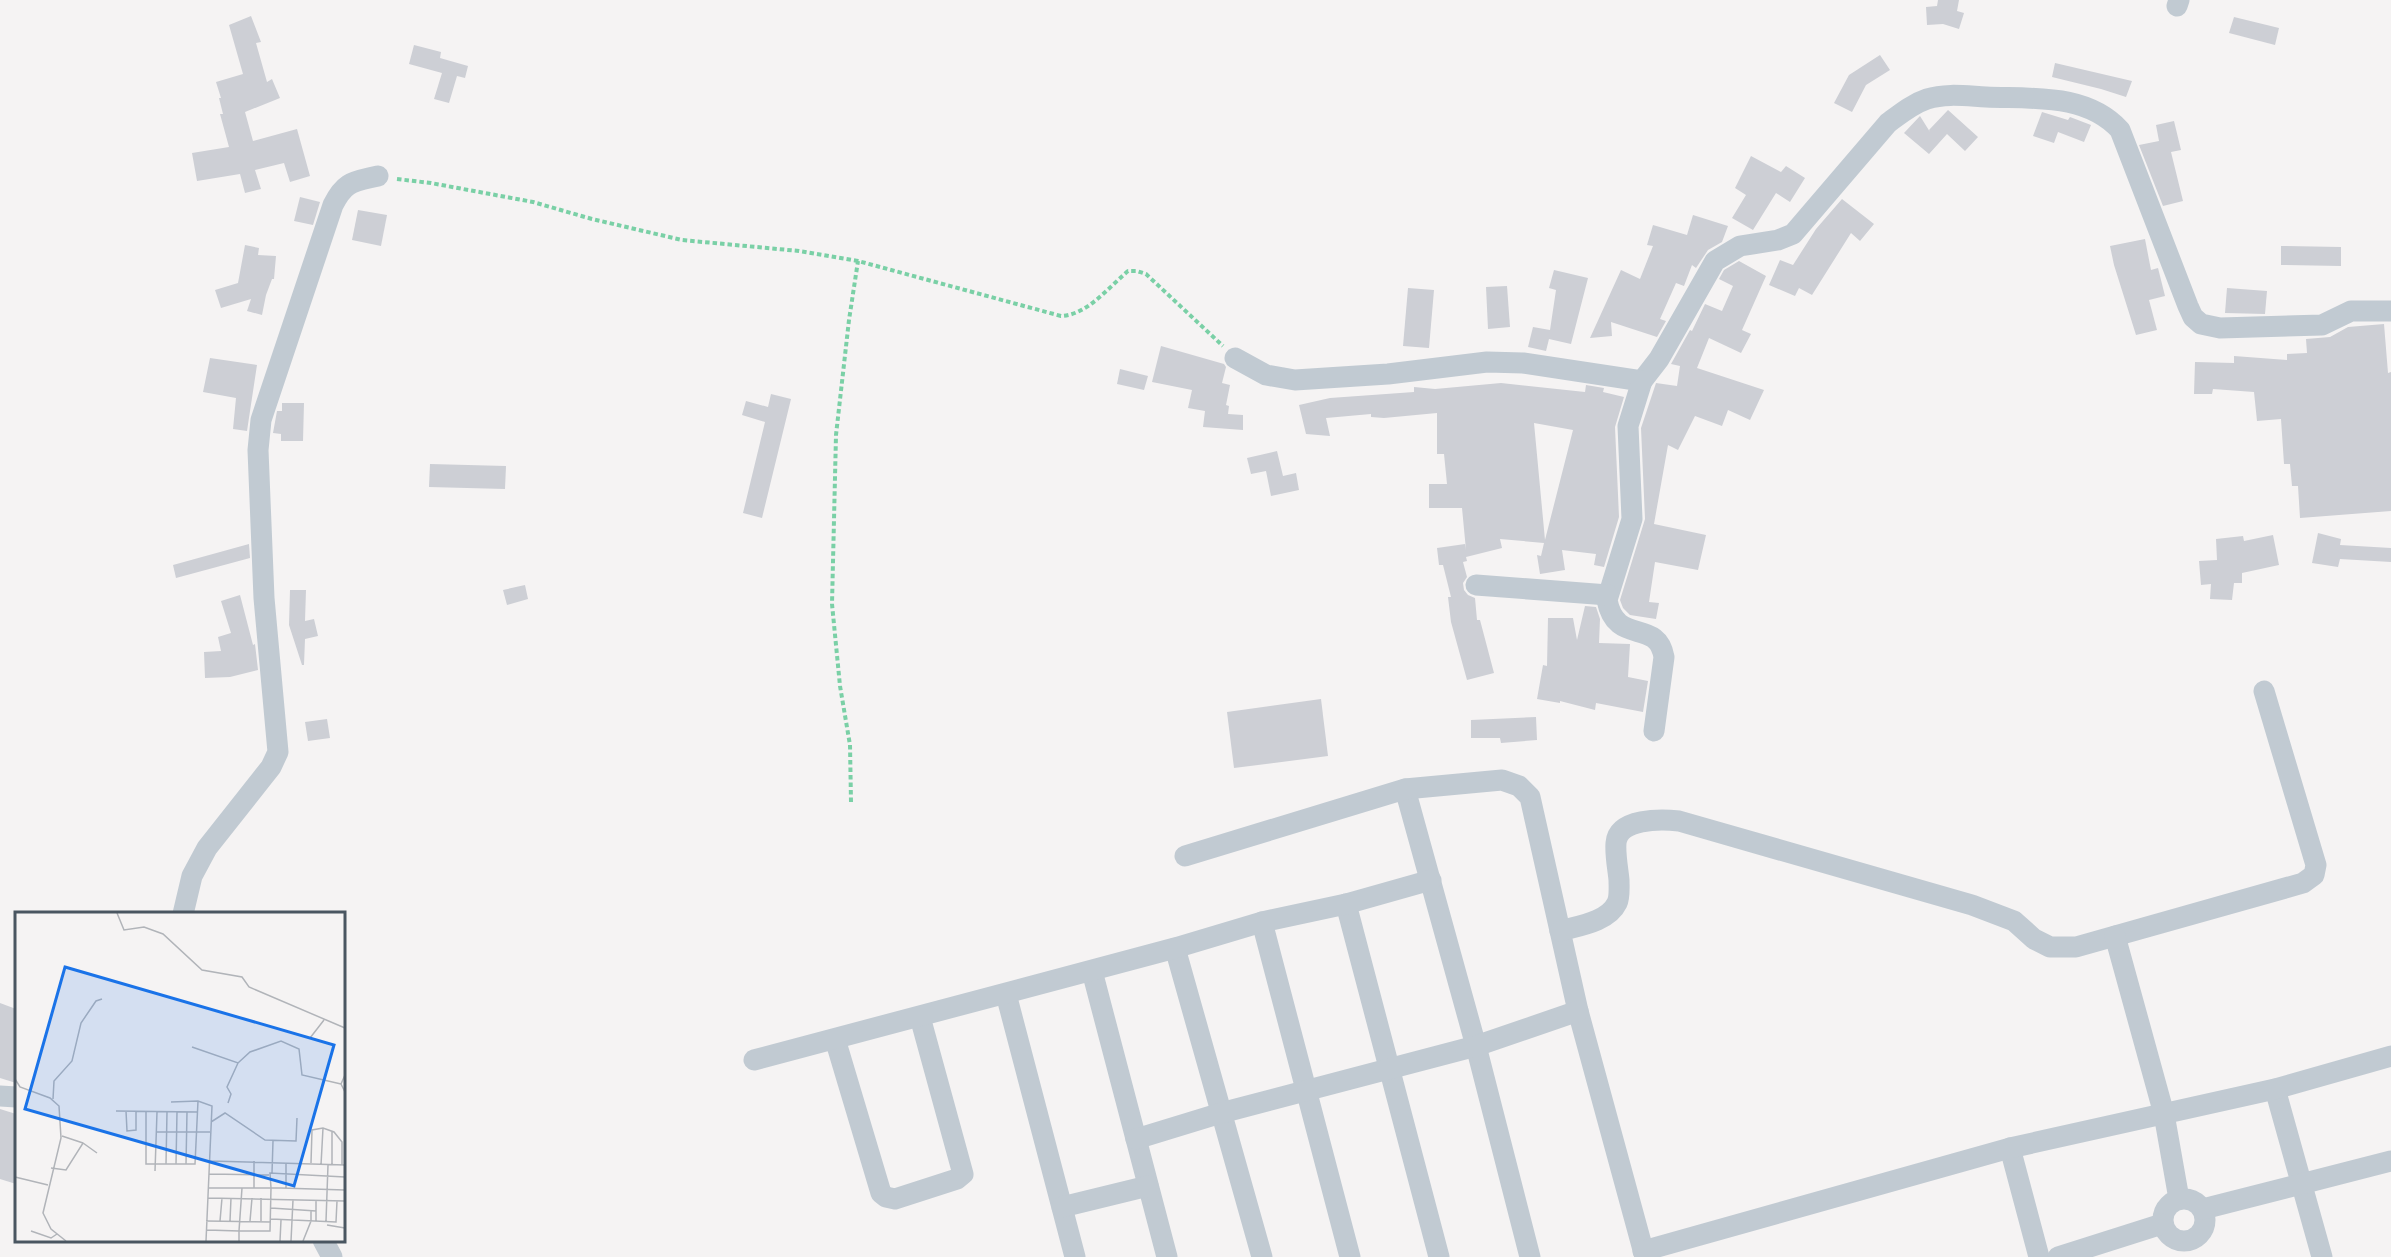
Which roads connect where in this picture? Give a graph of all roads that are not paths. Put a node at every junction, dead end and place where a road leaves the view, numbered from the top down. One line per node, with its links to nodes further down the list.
1 (378, 176): 13 (street)
2 (2391, 311): 4 (street)
3 (1235, 358): 4 (street)
4 (1642, 381): 6 (street)
5 (1476, 585): 6 (street)
6 (1608, 595): 8 (street)
7 (2264, 691): 16 (street)
8 (1654, 731)
9 (1405, 789): 10 (street); 11 (street); 15 (street)
10 (1185, 856)
11 (1431, 880): 12 (street); 23 (street)
12 (1346, 904): 14 (street); 26 (street)
13 (183, 912)
14 (1262, 922): 17 (street); 28 (street)
15 (1560, 931): 16 (street); 20 (street)
16 (2115, 936): 32 (street)
17 (1175, 948): 18 (street); 31 (street)
18 (1092, 971): 19 (street); 33 (street)
19 (1006, 994): 21 (street); 39 (street)
20 (1578, 1011): 23 (street); 44 (street)
21 (920, 1017): 22 (street); 22 (street)
22 (835, 1039): 25 (street)
23 (1476, 1046): 26 (street); 51 (street)
24 (2391, 1056): 27 (street)
25 (754, 1060)
26 (1390, 1068): 28 (street); 50 (street)
27 (2275, 1089): 32 (street); 36 (street)
28 (1307, 1092): 31 (street); 49 (street)
29 (0, 1096): 30 (street)
30 (15, 1097)
31 (1221, 1113): 33 (street); 48 (street)
32 (2164, 1114): 34 (street); 38 (street)
33 (1136, 1139): 37 (street)
34 (2010, 1148): 44 (street); 52 (street)
35 (2391, 1161): 36 (street)
36 (2301, 1184): 40 (street); 54 (street)
37 (1148, 1186): 39 (street); 47 (street)
38 (2179, 1199): 40 (street); 41 (street)
39 (1062, 1207): 46 (street)
40 (2203, 1209): 43 (street)
41 (2162, 1224): 43 (street); 53 (street)
42 (324, 1242): 45 (street)
43 (2187, 1249)
44 (1644, 1254)
45 (332, 1257)
46 (1075, 1257)
47 (1167, 1257)
48 (1262, 1257)
49 (1350, 1257)
50 (1438, 1257)
51 (1530, 1257)
52 (2039, 1257)
53 (2058, 1257)
54 (2322, 1257)

